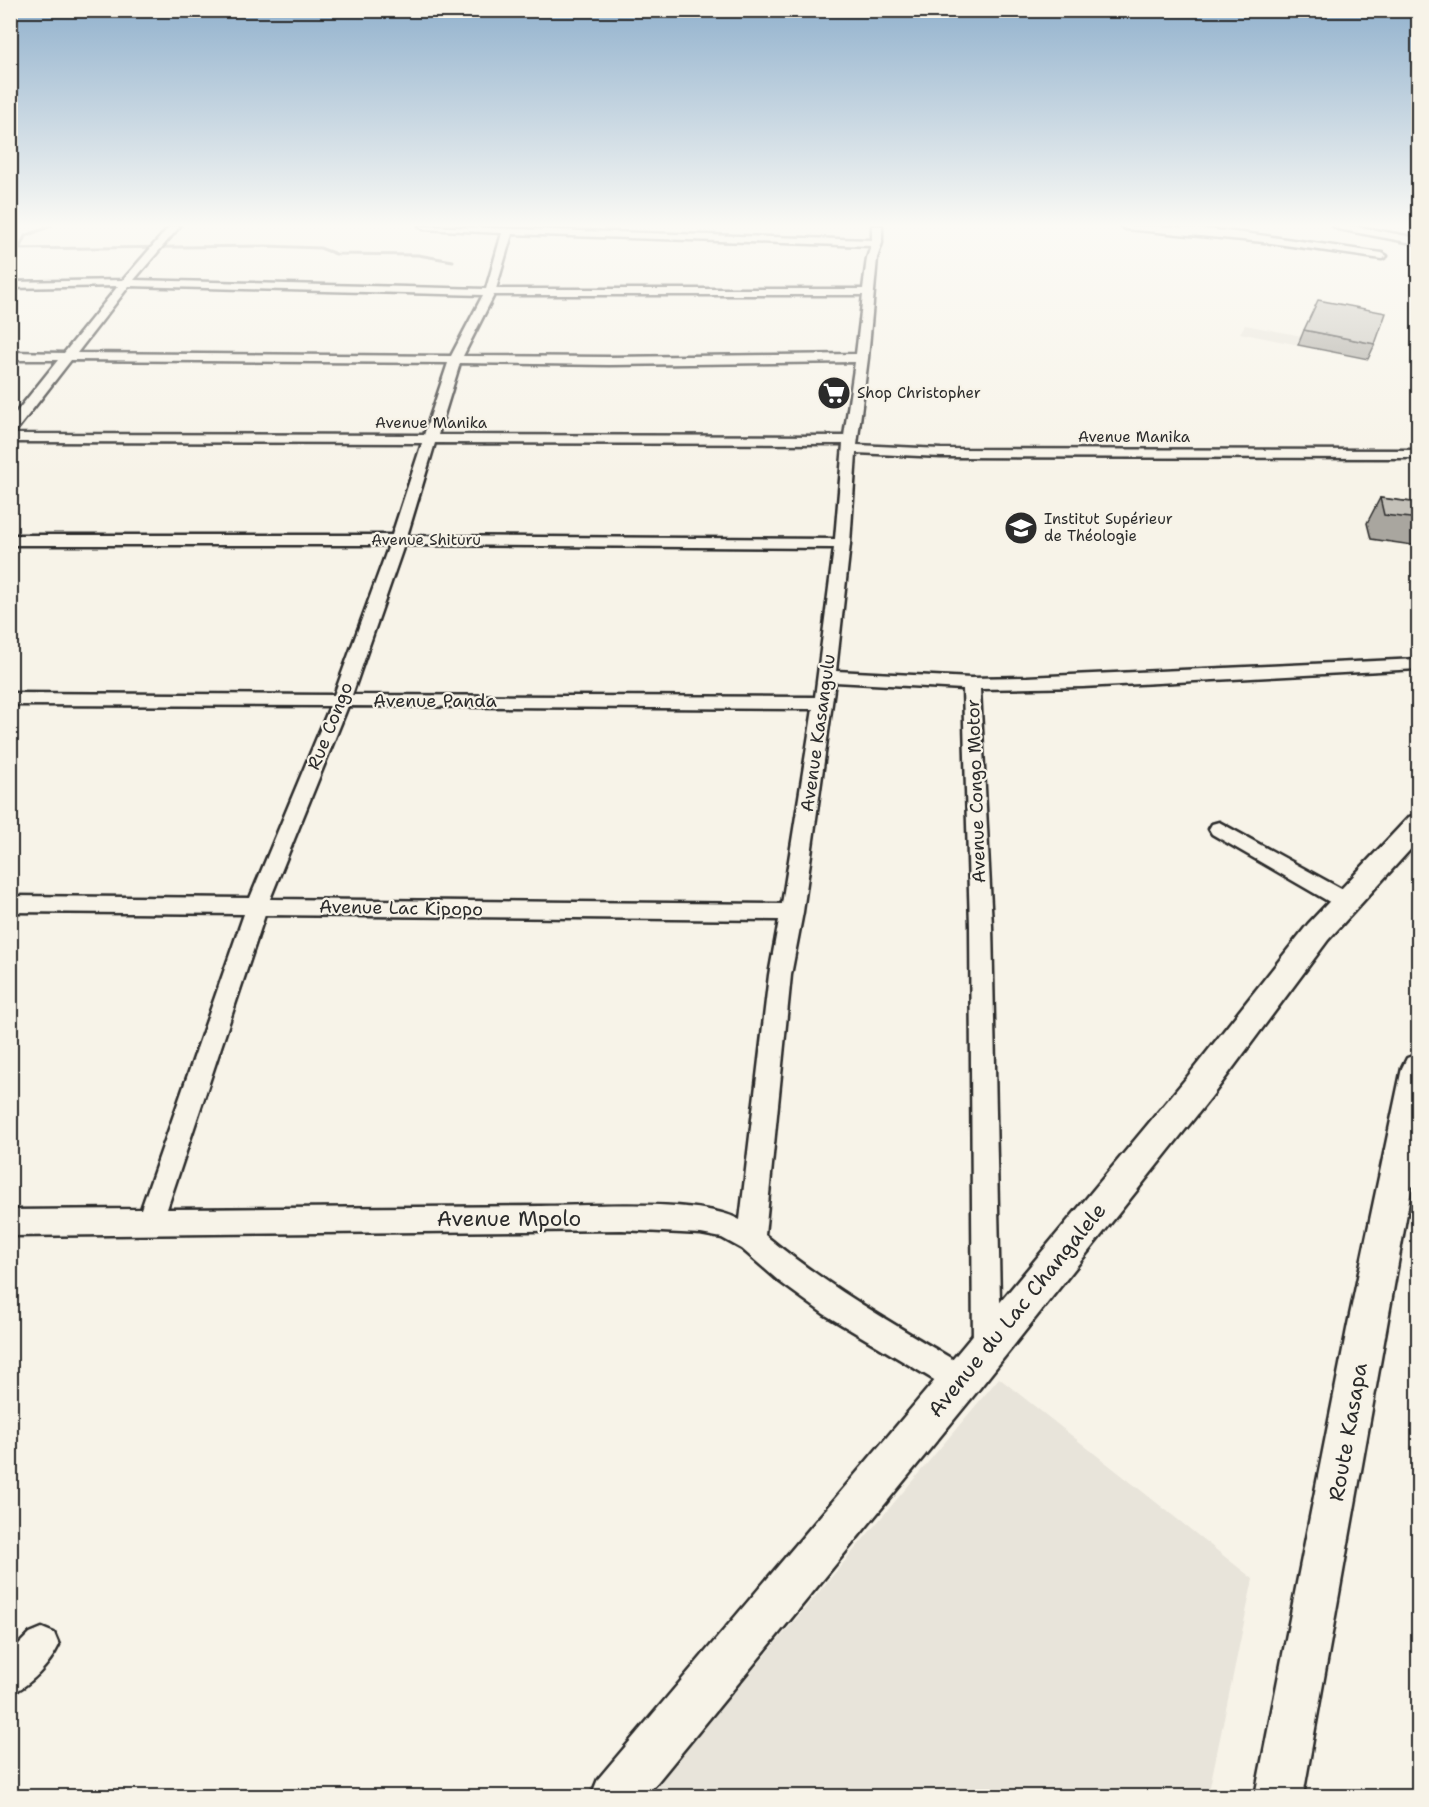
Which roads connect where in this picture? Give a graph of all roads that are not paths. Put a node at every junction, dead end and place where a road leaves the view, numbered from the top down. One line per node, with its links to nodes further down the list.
1 (105, 310): 4 (street)
2 (480, 310): 7 (street, Rue Congo)
3 (866, 310): 6 (street, Avenue Kasangulu)
4 (70, 356): 5 (street); 7 (street); 8 (street)
5 (10, 357)
6 (862, 358): 7 (street); 11 (street, Avenue Kasangulu)
7 (455, 359): 10 (street, Rue Congo)
8 (10, 429)
9 (10, 438): 10 (street, Avenue Manika)
10 (430, 439): 11 (street, Avenue Manika); 14 (street, Rue Congo)
11 (850, 444): 12 (street, Avenue Manika); 15 (street, Avenue Kasangulu)
12 (1419, 454)
13 (10, 540): 14 (street, Avenue Shituru)
14 (398, 540): 15 (street, Avenue Shituru); 20 (street, Rue Congo)
15 (842, 544): 17 (street, Avenue Kasangulu)
16 (1419, 664): 18 (street, Avenue Congo Motor)
17 (827, 676): 18 (street); 21 (street, Avenue Kasangulu)
18 (971, 684): 33 (street, Avenue Congo Motor)
19 (10, 699): 20 (street, Avenue Panda)
20 (341, 701): 21 (street, Avenue Panda); 26 (street, Rue Congo)
21 (823, 703): 27 (street, Avenue Kasangulu)
22 (1219, 829): 24 (street)
23 (1412, 841): 24 (street, Avenue du Lac Changalele)
24 (1347, 903): 33 (street, Avenue du Lac Changalele)
25 (10, 904): 26 (street, Avenue Lac Kipopo)
26 (257, 906): 27 (street, Avenue Lac Kipopo); 30 (street, Rue Congo)
27 (792, 912): 32 (street, Avenue Kasangulu)
28 (1419, 1068): 29 (street, Route Kasapa)
29 (1408, 1172): 38 (street, Route Kasapa)
30 (150, 1222): 31 (street, Avenue Mpolo); 32 (street, Avenue Mpolo)
31 (10, 1223)
32 (751, 1240): 34 (street, Avenue Mpolo)
33 (987, 1347): 34 (street, Avenue du Lac Changalele)
34 (962, 1380): 37 (street, Avenue du Lac Changalele)
35 (42, 1645): 36 (street)
36 (10, 1677)
37 (615, 1797)
38 (1279, 1797)

